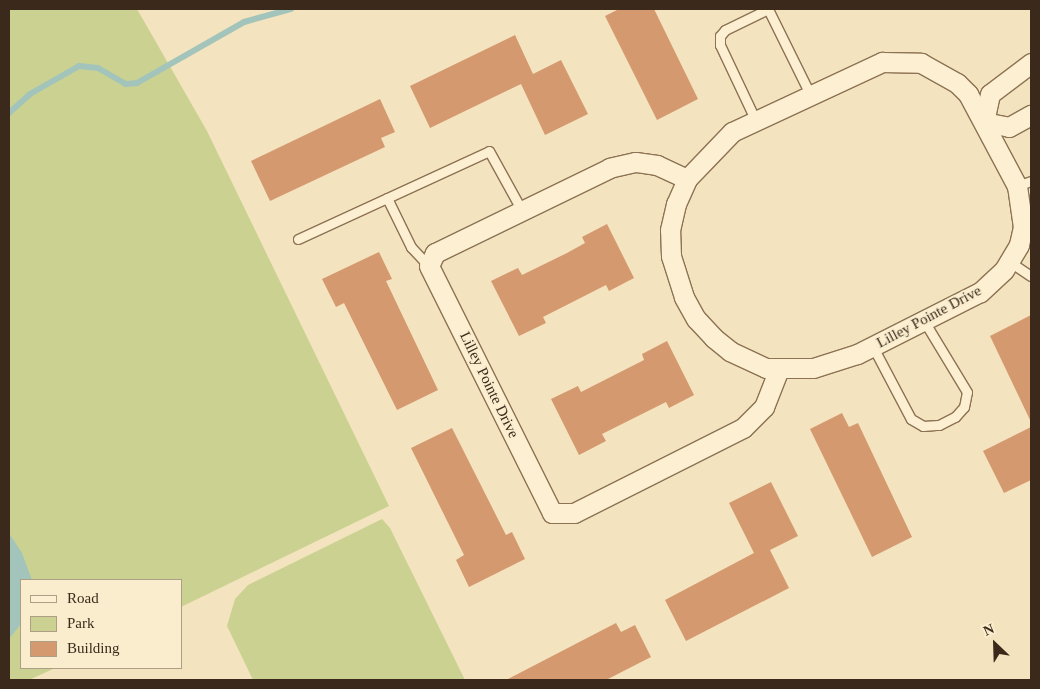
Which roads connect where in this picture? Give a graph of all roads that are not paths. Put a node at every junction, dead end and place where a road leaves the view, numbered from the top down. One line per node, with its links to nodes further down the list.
1 (768, 9): 3 (lane); 5 (lane)
2 (1031, 63): 6 (street)
3 (810, 94): 5 (street, Lilley Pointe Drive); 6 (street, Lilley Pointe Drive)
4 (1031, 115): 6 (street)
5 (755, 119): 7 (street, Lilley Pointe Drive)
6 (984, 122): 8 (street, Lilley Pointe Drive)
7 (686, 179): 10 (street); 17 (street, Lilley Pointe Drive)
8 (1024, 183): 12 (street, Lilley Pointe Drive)
9 (387, 198): 10 (lane); 11 (lane); 13 (lane)
10 (521, 209): 13 (street)
11 (298, 239)
12 (1010, 262): 14 (lane); 15 (street, Lilley Pointe Drive)
13 (429, 266): 17 (street, Lilley Pointe Drive)
14 (1031, 276)
15 (924, 321): 16 (street, Lilley Pointe Drive); 16 (lane)
16 (873, 347): 17 (street, Lilley Pointe Drive)
17 (779, 369)

